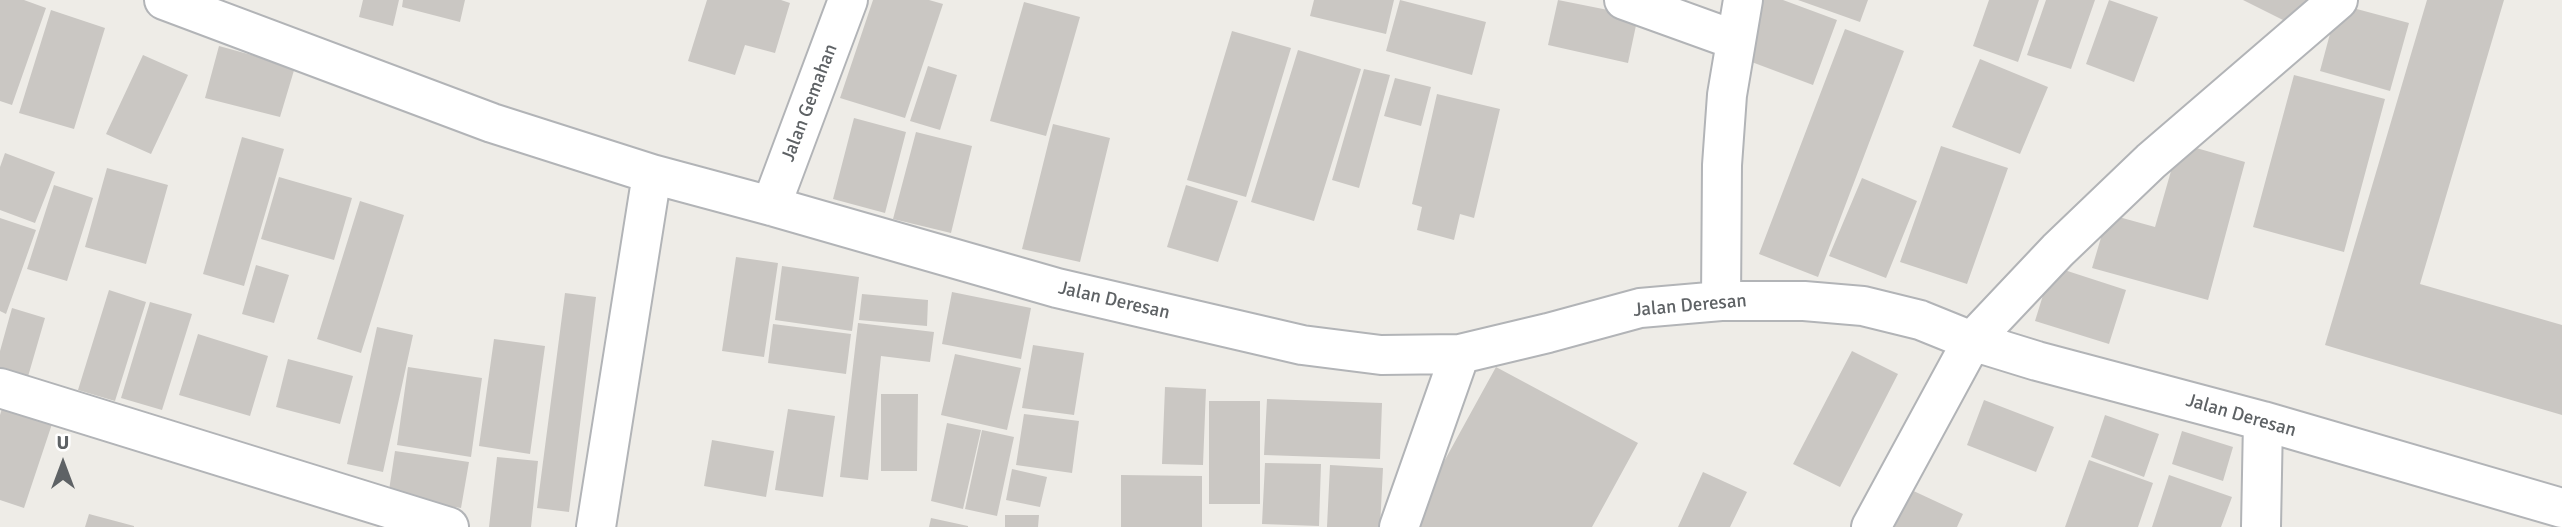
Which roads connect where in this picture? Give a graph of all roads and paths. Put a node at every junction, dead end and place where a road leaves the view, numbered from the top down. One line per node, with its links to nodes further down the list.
1 (164, 0): 7 (street, Jalan Deresan)
2 (848, 0): 8 (street, Jalan Gemahan)
3 (1624, 0): 6 (street)
4 (1743, 0): 6 (street)
5 (2338, 0): 10 (street)
6 (1735, 40): 9 (street)
7 (652, 174): 8 (street, Jalan Deresan); 16 (street)
8 (771, 206): 11 (street, Jalan Deresan)
9 (1721, 301): 10 (street, Jalan Deresan); 11 (street, Jalan Deresan)
10 (1972, 341): 13 (street, Jalan Deresan); 18 (street)
11 (1460, 354): 17 (street)
12 (0, 388): 15 (street)
13 (2263, 421): 14 (street, Jalan Deresan); 19 (street)
14 (2562, 508)
15 (449, 527)
16 (596, 527)
17 (1399, 527)
18 (1871, 527)
19 (2261, 527)

